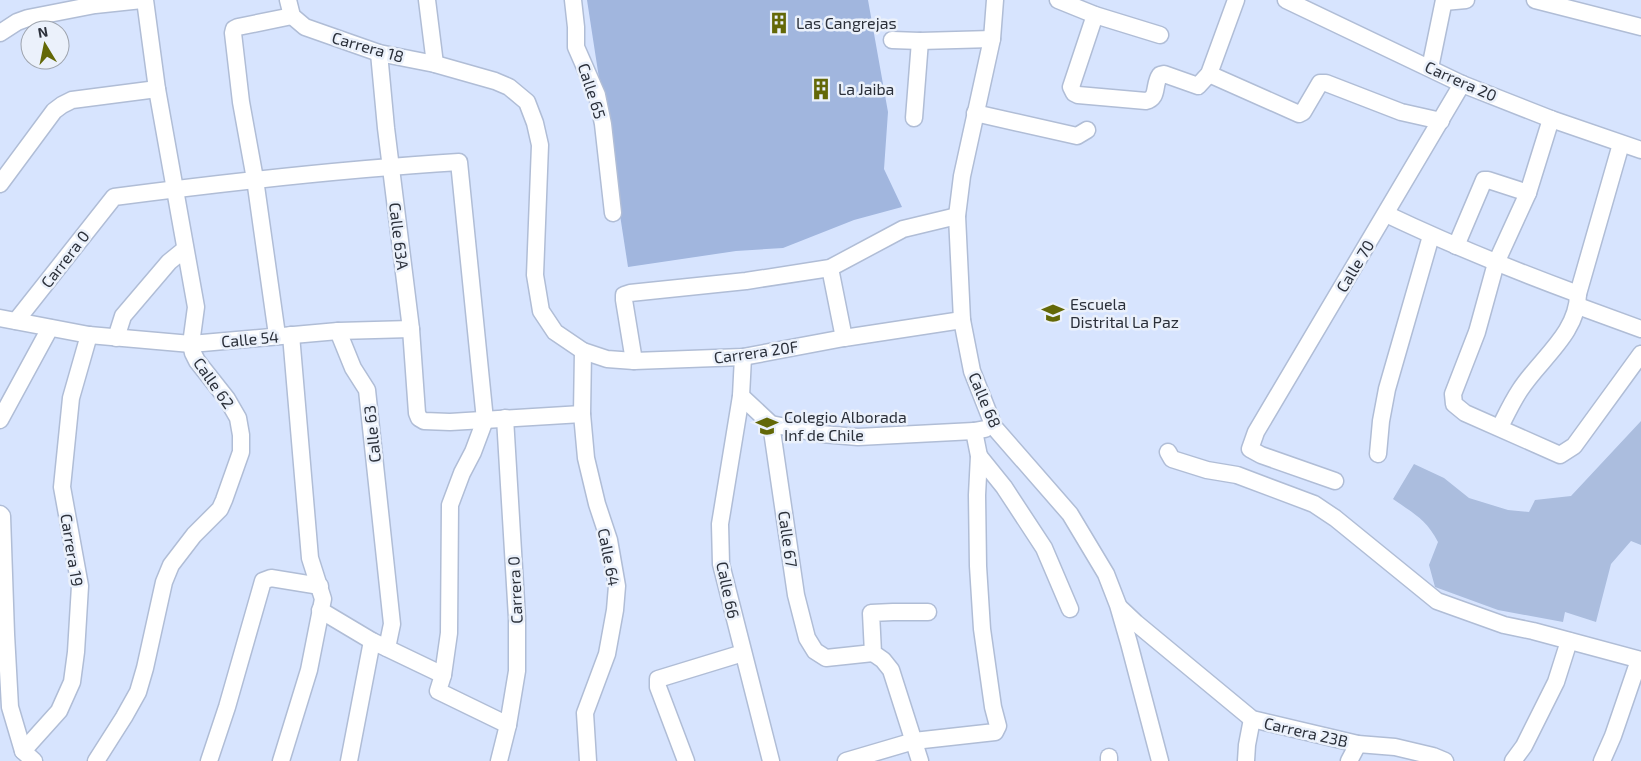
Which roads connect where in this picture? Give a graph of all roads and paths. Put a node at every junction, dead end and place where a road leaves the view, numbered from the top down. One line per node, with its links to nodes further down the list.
1 (143, 0): 15 (street); 25 (street, Calle 62)
2 (288, 0): 13 (street)
3 (427, 0): 21 (street)
4 (573, 0): 38 (street, Calle 65)
5 (995, 0): 17 (street, Calle 68)
6 (1058, 0): 12 (street)
7 (1236, 0): 23 (street)
8 (1286, 0): 22 (street, Carrera 20)
9 (1466, 0): 11 (street)
10 (1535, 0): 14 (street)
11 (1444, 1): 22 (street)
12 (1095, 15): 16 (street); 23 (street)
13 (292, 16): 20 (street, Carrera 18); 34 (street)
14 (1641, 27)
15 (0, 33)
16 (1160, 35)
17 (992, 39): 19 (street); 26 (street, Calle 68)
18 (892, 40): 19 (street)
19 (920, 41): 27 (street)
20 (380, 53): 21 (street, Carrera 18); 33 (street, Calle 63A)
21 (435, 64): 54 (street, Carrera 18)
22 (1430, 68): 24 (street, Carrera 20)
23 (1208, 74): 29 (street)
24 (1462, 84): 28 (street, Carrera 20); 29 (street, Calle 70)
25 (157, 89): 35 (street); 36 (street, Calle 62)
26 (975, 113): 30 (street); 40 (street, Calle 68)
27 (914, 118)
28 (1551, 119): 31 (street, Carrera 20); 37 (street)
29 (1441, 122): 39 (street, Calle 70)
30 (1087, 130)
31 (1621, 144): 32 (street, Carrera 20); 46 (street)
32 (1641, 150)
33 (390, 166): 34 (street); 51 (street, Calle 63A); 68 (street)
34 (255, 179): 36 (street); 56 (street)
35 (0, 184)
36 (174, 189): 43 (street, Calle 62); 49 (street, Carrera 0)
37 (1528, 193): 42 (street); 44 (street)
38 (613, 213)
39 (1386, 214): 41 (street); 76 (street, Calle 70)
40 (957, 216): 45 (street); 48 (street, Calle 68)
41 (1431, 236): 42 (street); 74 (street)
42 (1456, 246): 44 (street)
43 (185, 249): 57 (street); 59 (street, Calle 62)
44 (1496, 264): 46 (street); 71 (street)
45 (830, 268): 58 (street); 63 (street)
46 (1578, 300): 52 (street); 71 (street)
47 (0, 318): 49 (street, Calle 54)
48 (962, 320): 58 (street, Carrera 20F); 70 (street, Calle 68)
49 (16, 321): 50 (street, Calle 54)
50 (50, 328): 55 (street, Calle 54); 67 (street)
51 (411, 329): 53 (street, Calle 54); 68 (street, Calle 63A)
52 (1641, 329)
53 (338, 331): 56 (street, Calle 54); 85 (street, Calle 63)
54 (555, 332): 60 (street, Carrera 20F)
55 (88, 335): 57 (street, Calle 54); 94 (street, Carrera 19)
56 (284, 335): 59 (street, Calle 54); 78 (street)
57 (116, 338): 59 (street, Calle 54)
58 (844, 338): 62 (street, Carrera 20F)
59 (191, 344): 95 (street, Calle 62)
60 (583, 351): 63 (street, Carrera 20F); 65 (street, Calle 64)
61 (1641, 354): 71 (street)
62 (743, 357): 63 (street, Carrera 20F); 64 (street, Calle 66)
63 (634, 361)
64 (741, 396): 69 (street); 86 (street, Calle 66)
65 (582, 414): 66 (street); 100 (street, Calle 64)
66 (505, 418): 68 (street); 91 (street, Carrera 0)
67 (0, 420)
68 (485, 420): 89 (street)
69 (771, 424): 72 (street); 87 (street, Calle 67)
70 (994, 427): 72 (street); 79 (street, Calle 68)
71 (1500, 427)
72 (974, 431): 75 (street)
73 (1168, 452): 84 (street)
74 (1378, 454)
75 (979, 456): 80 (street); 92 (street)
76 (1335, 481)
77 (1, 515): 94 (street)
78 (320, 586): 81 (street); 96 (street)
79 (1118, 605): 90 (street, Carrera 23B); 105 (street, Calle 68)
80 (1070, 609)
81 (320, 610): 83 (street); 97 (street)
82 (928, 612): 87 (street)
83 (372, 641): 85 (street); 98 (street)
84 (1569, 641): 88 (street); 109 (street)
85 (387, 648): 89 (street)
86 (743, 653): 101 (street); 102 (street, Calle 66)
87 (873, 653): 92 (street)
88 (1640, 660): 110 (street)
89 (443, 675): 91 (street)
90 (1252, 719): 93 (street, Carrera 23B); 106 (street)
91 (508, 725): 99 (street, Carrera 0)
92 (914, 741): 103 (street); 104 (street)
93 (1358, 744): 107 (street); 108 (street, Carrera 23B)
94 (29, 756)
95 (96, 761)
96 (209, 761)
97 (281, 761)
98 (349, 761)
99 (499, 761)
100 (588, 761)
101 (686, 761)
102 (771, 761)
103 (846, 761)
104 (920, 761)
105 (1160, 761)
106 (1246, 761)
107 (1349, 761)
108 (1445, 761)
109 (1514, 761)
110 (1602, 761)

